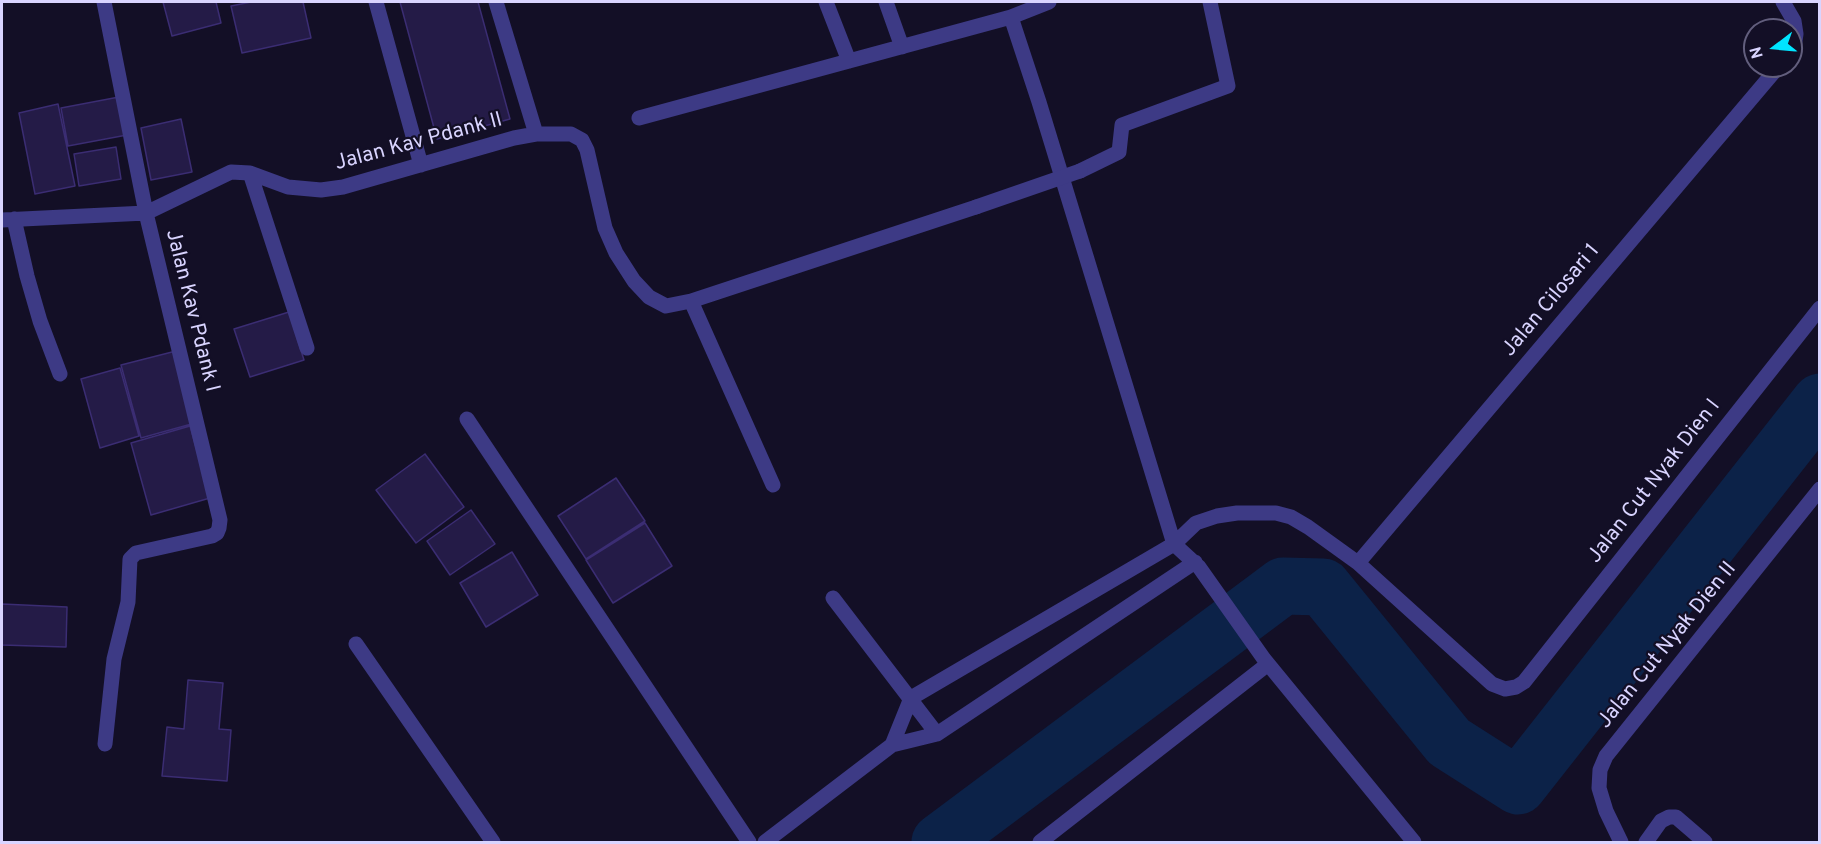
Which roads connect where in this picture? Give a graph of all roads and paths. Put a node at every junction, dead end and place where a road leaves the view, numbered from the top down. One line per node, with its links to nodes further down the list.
1 (104, 2): 20 (street, Jalan Kav Pdank I)
2 (376, 2): 18 (street)
3 (496, 2): 17 (street)
4 (826, 2): 14 (street)
5 (886, 2): 13 (street)
6 (1049, 2): 10 (street)
7 (1210, 2): 22 (street, bridge)
8 (1782, 2): 11 (street)
9 (1800, 2): 12 (street)
10 (1011, 17): 13 (street); 29 (street)
11 (1792, 18)
12 (1795, 18)
13 (902, 47): 14 (street)
14 (849, 61): 16 (street)
15 (1769, 78): 30 (street, Jalan Cilosari 1)
16 (639, 118)
17 (536, 134): 18 (street, Jalan Kav Pdank II); 22 (street, Jalan Kav Pdank II)
18 (420, 165): 19 (street, Jalan Kav Pdank II)
19 (250, 173): 20 (street, Jalan Kav Pdank II); 24 (street)
20 (146, 213): 21 (street, Jalan Kav Pdank II); 37 (street, Jalan Kav Pdank I)
21 (8, 220): 25 (street)
22 (691, 301): 27 (street)
23 (1820, 308): 30 (street, Jalan Cut Nyak Dien I)
24 (307, 348)
25 (60, 374)
26 (467, 419): 40 (street)
27 (773, 486)
28 (1820, 489): 44 (street, Jalan Cut Nyak Dien II)
29 (1174, 544): 30 (street); 31 (street); 35 (street)
30 (1358, 562)
31 (1197, 565): 34 (street); 36 (street)
32 (833, 598): 35 (street)
33 (356, 644): 39 (street)
34 (1266, 662): 42 (street); 43 (street)
35 (911, 698): 36 (street); 38 (street)
36 (937, 734): 38 (street)
37 (105, 744)
38 (892, 745): 41 (street)
39 (493, 843)
40 (749, 843)
41 (765, 843)
42 (1040, 843)
43 (1414, 843)
44 (1621, 843)
45 (1646, 843): 46 (street)
46 (1705, 843)

